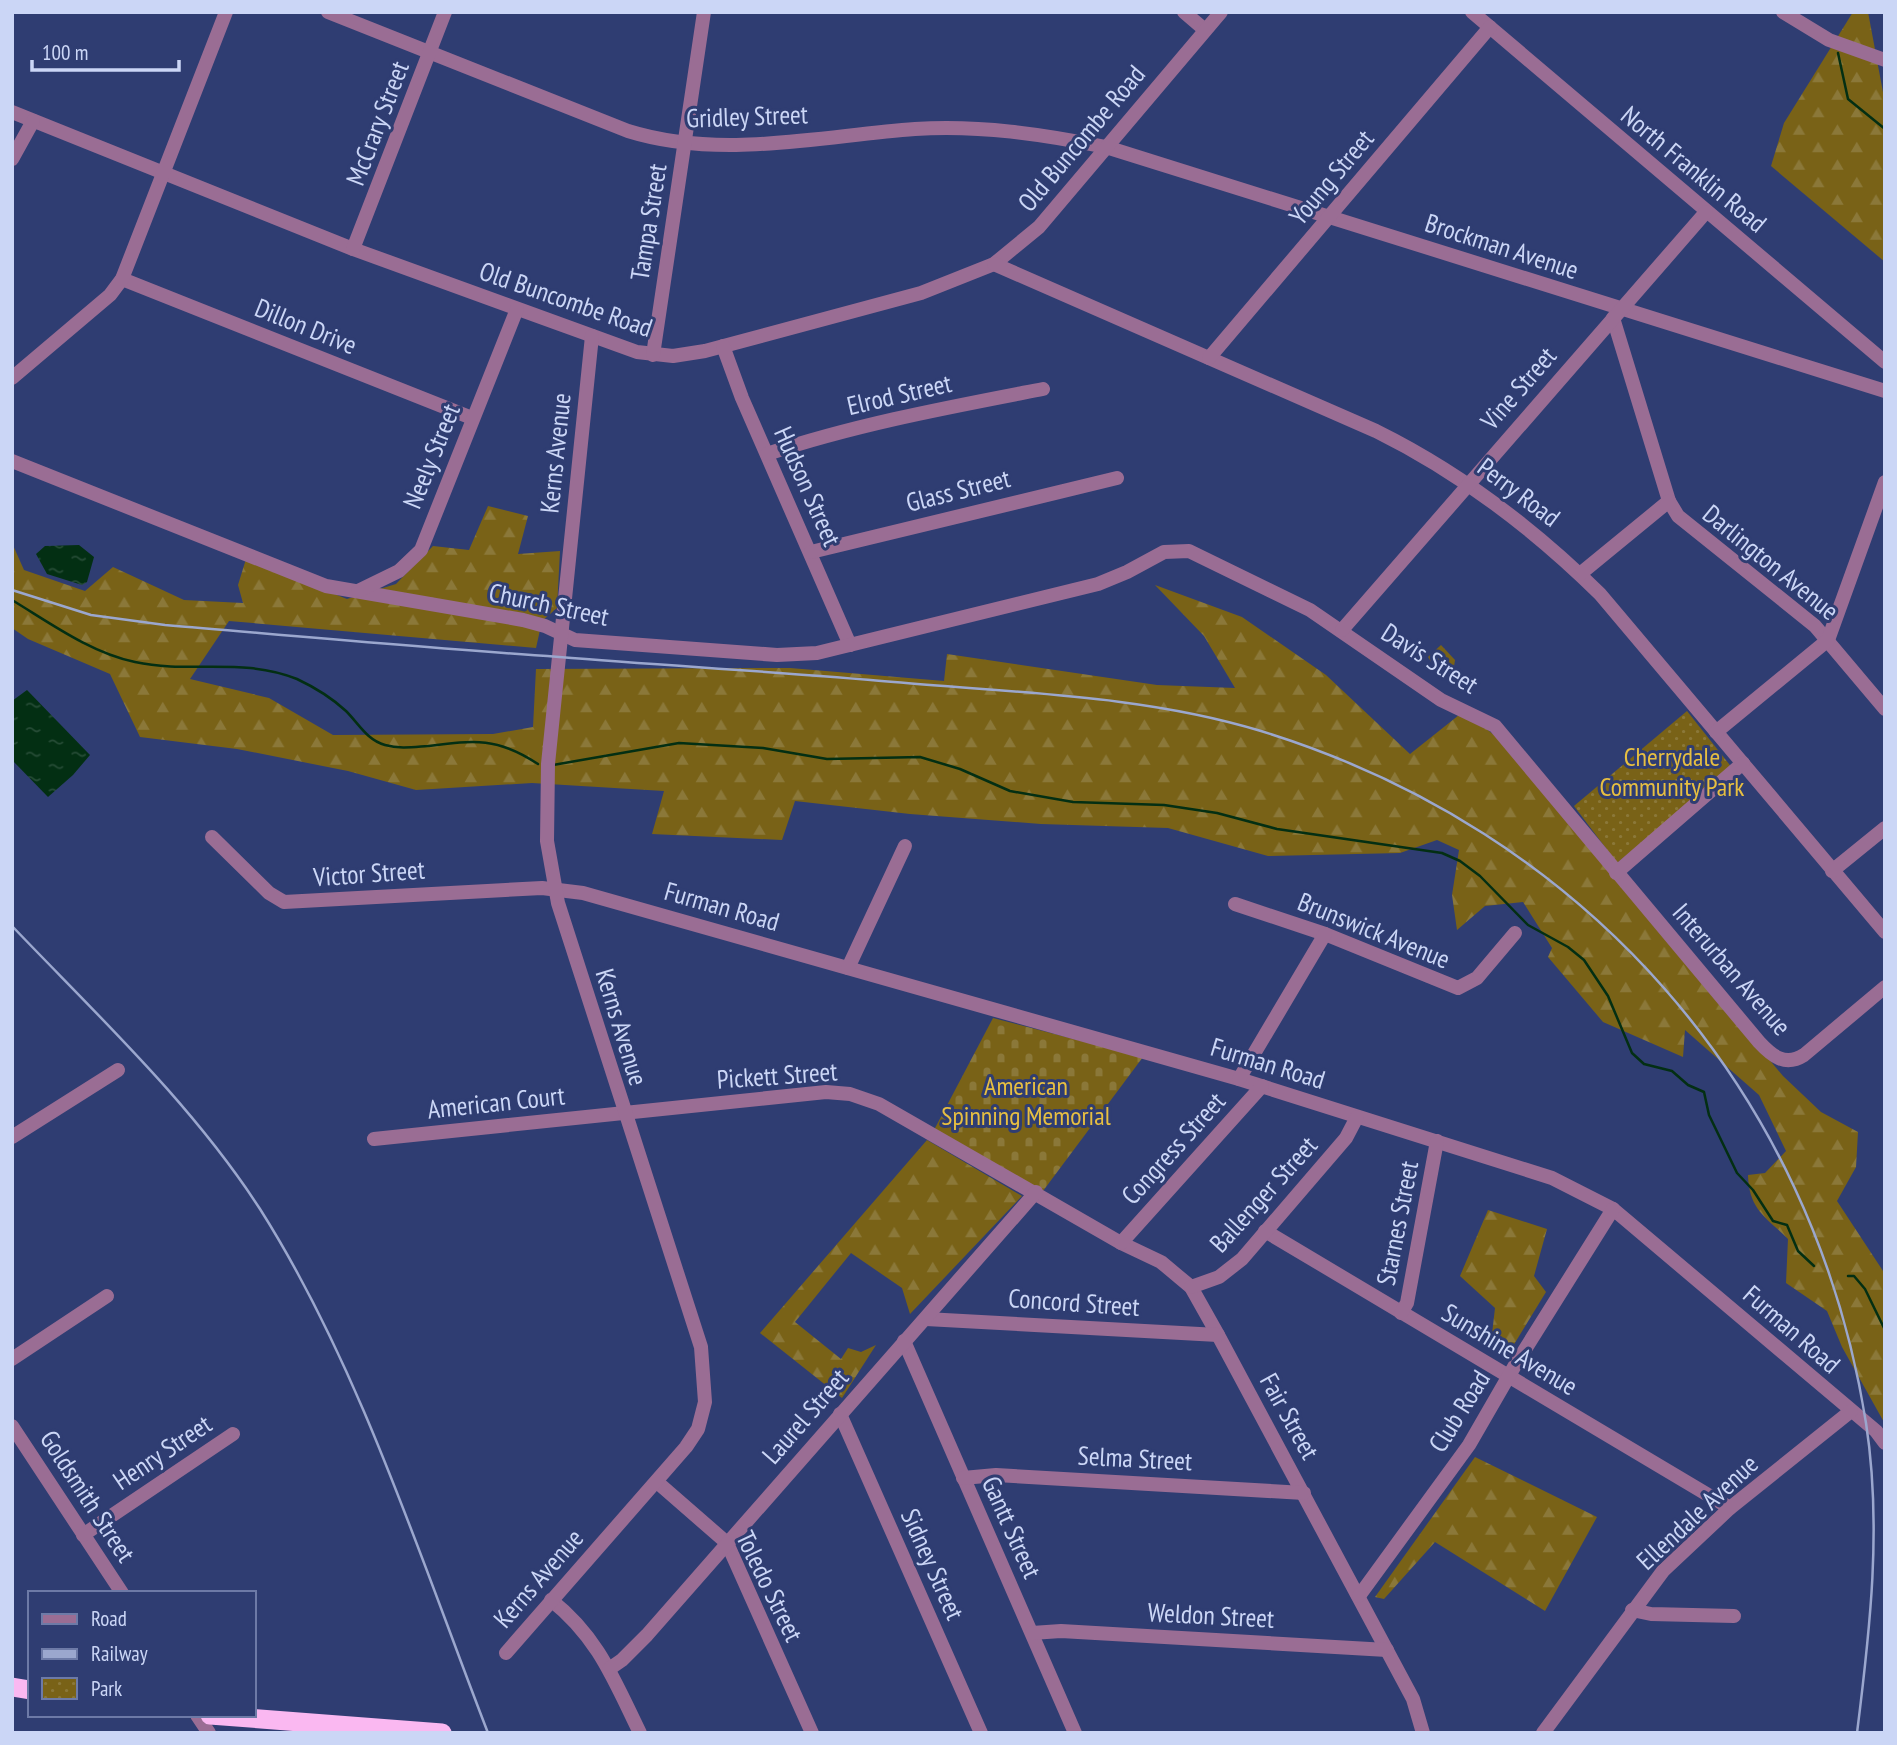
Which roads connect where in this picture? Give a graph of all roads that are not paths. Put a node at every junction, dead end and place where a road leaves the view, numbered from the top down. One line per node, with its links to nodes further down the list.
1 (226, 12): 18 (street)
2 (328, 12): 11 (street, Gridley Street)
3 (445, 12): 11 (street, McCrary Street)
4 (704, 12): 15 (street, Tampa Street)
5 (1184, 12): 10 (street)
6 (1221, 12): 10 (street, Old Buncombe Road)
7 (1472, 12): 9 (street, North Franklin Road)
8 (1783, 12): 12 (street)
9 (1490, 27): 19 (street, North Franklin Road); 20 (street, Young Street)
10 (1205, 30): 16 (street, Old Buncombe Road)
11 (430, 53): 15 (street, Gridley Street); 21 (street, McCrary Street)
12 (1885, 60)
13 (12, 112): 14 (street, Old Buncombe Road)
14 (33, 121): 17 (street); 18 (street, Old Buncombe Road)
15 (684, 144): 16 (street, Gridley Street); 28 (street, Tampa Street)
16 (1106, 146): 20 (street, Brockman Avenue); 22 (street, Old Buncombe Road)
17 (12, 159)
18 (163, 173): 21 (street, Old Buncombe Road); 23 (street)
19 (1706, 212): 25 (street, Vine Street); 30 (street, North Franklin Road)
20 (1329, 217): 25 (street, Brockman Avenue); 29 (street, Young Street)
21 (352, 250): 24 (street, Old Buncombe Road)
22 (994, 264): 27 (street, Old Buncombe Road); 29 (street, Perry Road)
23 (121, 279): 31 (street); 34 (street, Dillon Drive)
24 (517, 309): 26 (street, Old Buncombe Road); 34 (street, Neely Street)
25 (1617, 314): 33 (street, Brockman Avenue); 39 (street, Vine Street); 40 (street, Darlington Avenue)
26 (592, 336): 28 (street, Old Buncombe Road); 46 (street, Kerns Avenue)
27 (723, 346): 28 (street, Old Buncombe Road); 35 (street, Hudson Street)
28 (653, 355)
29 (1209, 358): 39 (street, Perry Road)
30 (1885, 362)
31 (12, 378)
32 (1043, 388): 35 (street, Elrod Street)
33 (1885, 391)
34 (472, 418): 44 (street, Neely Street)
35 (767, 454): 42 (street, Hudson Street)
36 (12, 461): 44 (street, Church Street)
37 (1118, 478): 42 (street, Glass Street)
38 (1885, 482): 47 (street)
39 (1468, 483): 43 (street, Perry Road); 45 (street, Vine Street)
40 (1670, 501): 43 (street); 47 (street, Darlington Avenue)
41 (1170, 550): 45 (street, Davis Street); 48 (street, Church Street)
42 (811, 552): 48 (street, Hudson Street)
43 (1580, 575): 50 (street, Perry Road)
44 (358, 591): 46 (street, Church Street)
45 (1342, 630): 56 (street, Davis Street)
46 (562, 633): 48 (street, Church Street); 57 (street, Kerns Avenue)
47 (1828, 640): 49 (street, Darlington Avenue); 50 (street)
48 (850, 645)
49 (1885, 709)
50 (1716, 732): 51 (street, Perry Road)
51 (1744, 763): 55 (street, Perry Road); 56 (street)
52 (1885, 828): 55 (street)
53 (212, 836): 57 (street, Victor Street)
54 (905, 846): 62 (street)
55 (1832, 871): 59 (street, Perry Road)
56 (1616, 873): 63 (street, Interurban Avenue)
57 (555, 889): 62 (street, Furman Road); 67 (street, Kerns Avenue)
58 (1235, 904): 60 (street, Brunswick Avenue)
59 (1885, 932)
60 (1325, 933): 61 (street, Brunswick Avenue); 65 (street)
61 (1514, 933)
62 (848, 968): 65 (street, Furman Road)
63 (1885, 987)
64 (118, 1070): 69 (street)
65 (1239, 1079): 66 (street, Furman Road)
66 (1262, 1086): 68 (street, Furman Road); 75 (street, Congress Street)
67 (623, 1113): 70 (street, American Court); 72 (street, Pickett Street); 90 (street, Kerns Avenue)
68 (1357, 1117): 71 (street, Furman Road); 74 (street, Ballenger Street)
69 (12, 1137)
70 (374, 1139)
71 (1437, 1141): 73 (street, Furman Road); 78 (street, Starnes Street)
72 (1036, 1192): 75 (street, Fair Street); 79 (street, Laurel Street)
73 (1612, 1209): 83 (street, Club Road); 84 (street, Furman Road)
74 (1265, 1231): 76 (street, Ballenger Street); 78 (street, Sunshine Avenue)
75 (1121, 1243): 76 (street, Fair Street)
76 (1191, 1287): 80 (street, Fair Street)
77 (107, 1296): 82 (street)
78 (1401, 1313): 83 (street, Sunshine Avenue)
79 (926, 1319): 80 (street, Concord Street); 81 (street, Laurel Street)
80 (1218, 1335): 91 (street, Fair Street)
81 (904, 1341): 85 (street, Laurel Street); 89 (street, Gantt Street)
82 (12, 1359)
83 (1509, 1377): 92 (street, Sunshine Avenue); 96 (street, Club Road)
84 (1851, 1411): 88 (street, Furman Road); 92 (street, Ellendale Avenue)
85 (839, 1414): 94 (street, Laurel Street); 111 (street, Sidney Street)
86 (12, 1426): 93 (street, Goldsmith Street)
87 (233, 1434): 93 (street, Henry Street)
88 (1885, 1443)
89 (963, 1478): 91 (street, Selma Street); 100 (street, Gantt Street)
90 (657, 1482): 94 (street, Toledo Street); 97 (street, Kerns Avenue)
91 (1304, 1493): 96 (street, Fair Street)
92 (1730, 1508): 98 (street, Ellendale Avenue)
93 (83, 1535): 95 (street, Goldsmith Street)
94 (727, 1543): 103 (street, Laurel Street); 110 (street, Toledo Street)
95 (121, 1591)
96 (1359, 1596): 101 (street, Fair Street)
97 (551, 1600): 102 (street, Kerns Avenue); 103 (street)
98 (1632, 1610): 99 (street); 114 (street, Ellendale Avenue)
99 (1734, 1616)
100 (1032, 1633): 101 (street, Weldon Street); 112 (street, Gantt Street)
101 (1387, 1650): 113 (street, Fair Street)
102 (506, 1653)
103 (609, 1669): 109 (street)
104 (198, 1717): 107 (street)
105 (233, 1717): 106 (highway)
106 (426, 1732): 108 (highway)
107 (209, 1733)
108 (442, 1733)
109 (640, 1733)
110 (812, 1733)
111 (981, 1733)
112 (1075, 1733)
113 (1423, 1733)
114 (1543, 1733)

